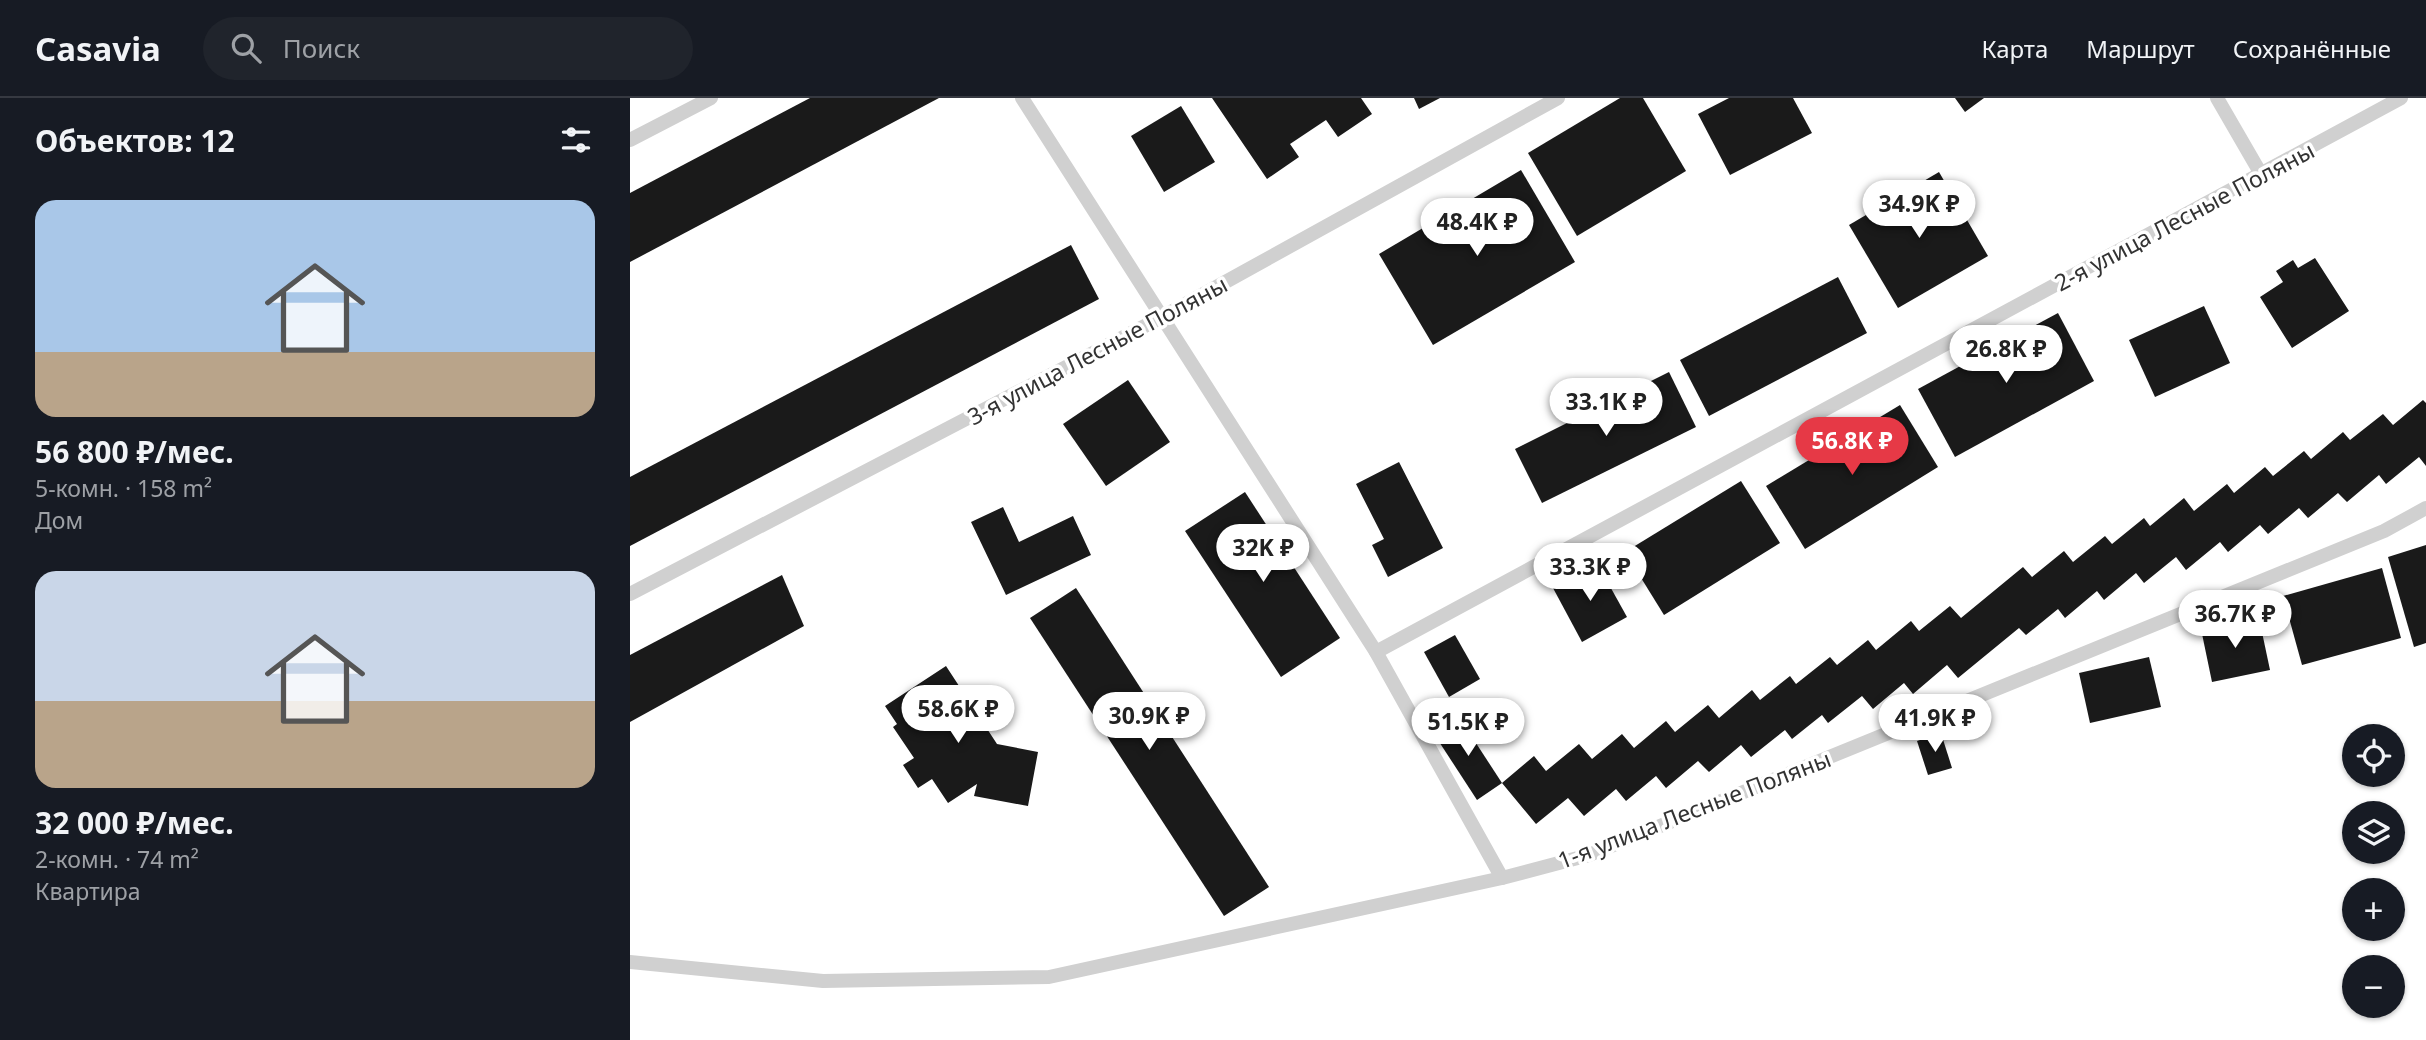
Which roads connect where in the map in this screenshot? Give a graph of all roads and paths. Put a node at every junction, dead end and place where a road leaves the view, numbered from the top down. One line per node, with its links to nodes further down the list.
1 (711, 98): 6 (lane)
2 (1022, 98): 8 (lane)
3 (1558, 98): 8 (lane, 3-я улица Лесные Поляны)
4 (2217, 98): 7 (lane)
5 (2401, 98): 7 (lane, 2-я улица Лесные Поляны)
6 (630, 140)
7 (2261, 174): 11 (lane, 2-я улица Лесные Поляны)
8 (1162, 317): 10 (lane, 3-я улица Лесные Поляны); 11 (lane)
9 (2426, 508): 12 (lane, 1-я улица Лесные Поляны)
10 (630, 594)
11 (1376, 652): 12 (lane)
12 (1502, 878): 13 (lane, 1-я улица Лесные Поляны)
13 (630, 962)

